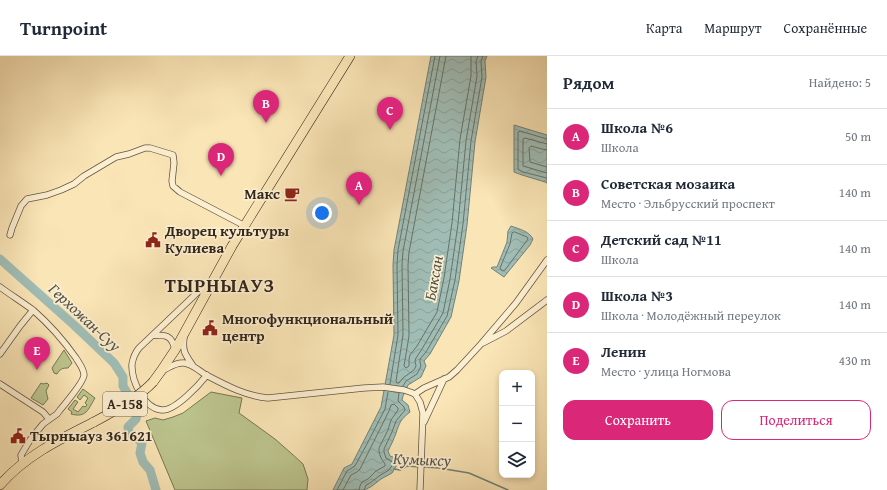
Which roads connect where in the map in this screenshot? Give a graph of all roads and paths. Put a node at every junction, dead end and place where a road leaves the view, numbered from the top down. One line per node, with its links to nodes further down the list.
1 (350, 56): 2 (main road, А-158)
2 (245, 226): 3 (street); 5 (main road, А-158)
3 (10, 235)
4 (547, 260): 11 (street)
5 (212, 281): 9 (main road, А-158); 10 (street)
6 (0, 287): 8 (street)
7 (547, 300): 11 (street)
8 (33, 310): 13 (street); 20 (street)
9 (186, 331): 12 (main road, А-158); 14 (street)
10 (153, 335): 12 (street); 16 (street)
11 (481, 344): 17 (street)
12 (175, 350): 15 (main road, А-158)
13 (0, 354)
14 (193, 366): 15 (street); 16 (street)
15 (161, 371): 22 (main road, А-158, bridge)
16 (207, 375): 19 (street)
17 (444, 379): 19 (street); 21 (street)
18 (0, 384): 20 (street)
19 (412, 393): 21 (street)
20 (49, 419): 22 (street)
21 (422, 425): 24 (street)
22 (22, 465): 23 (main road, А-158)
23 (0, 486)
24 (420, 490)

